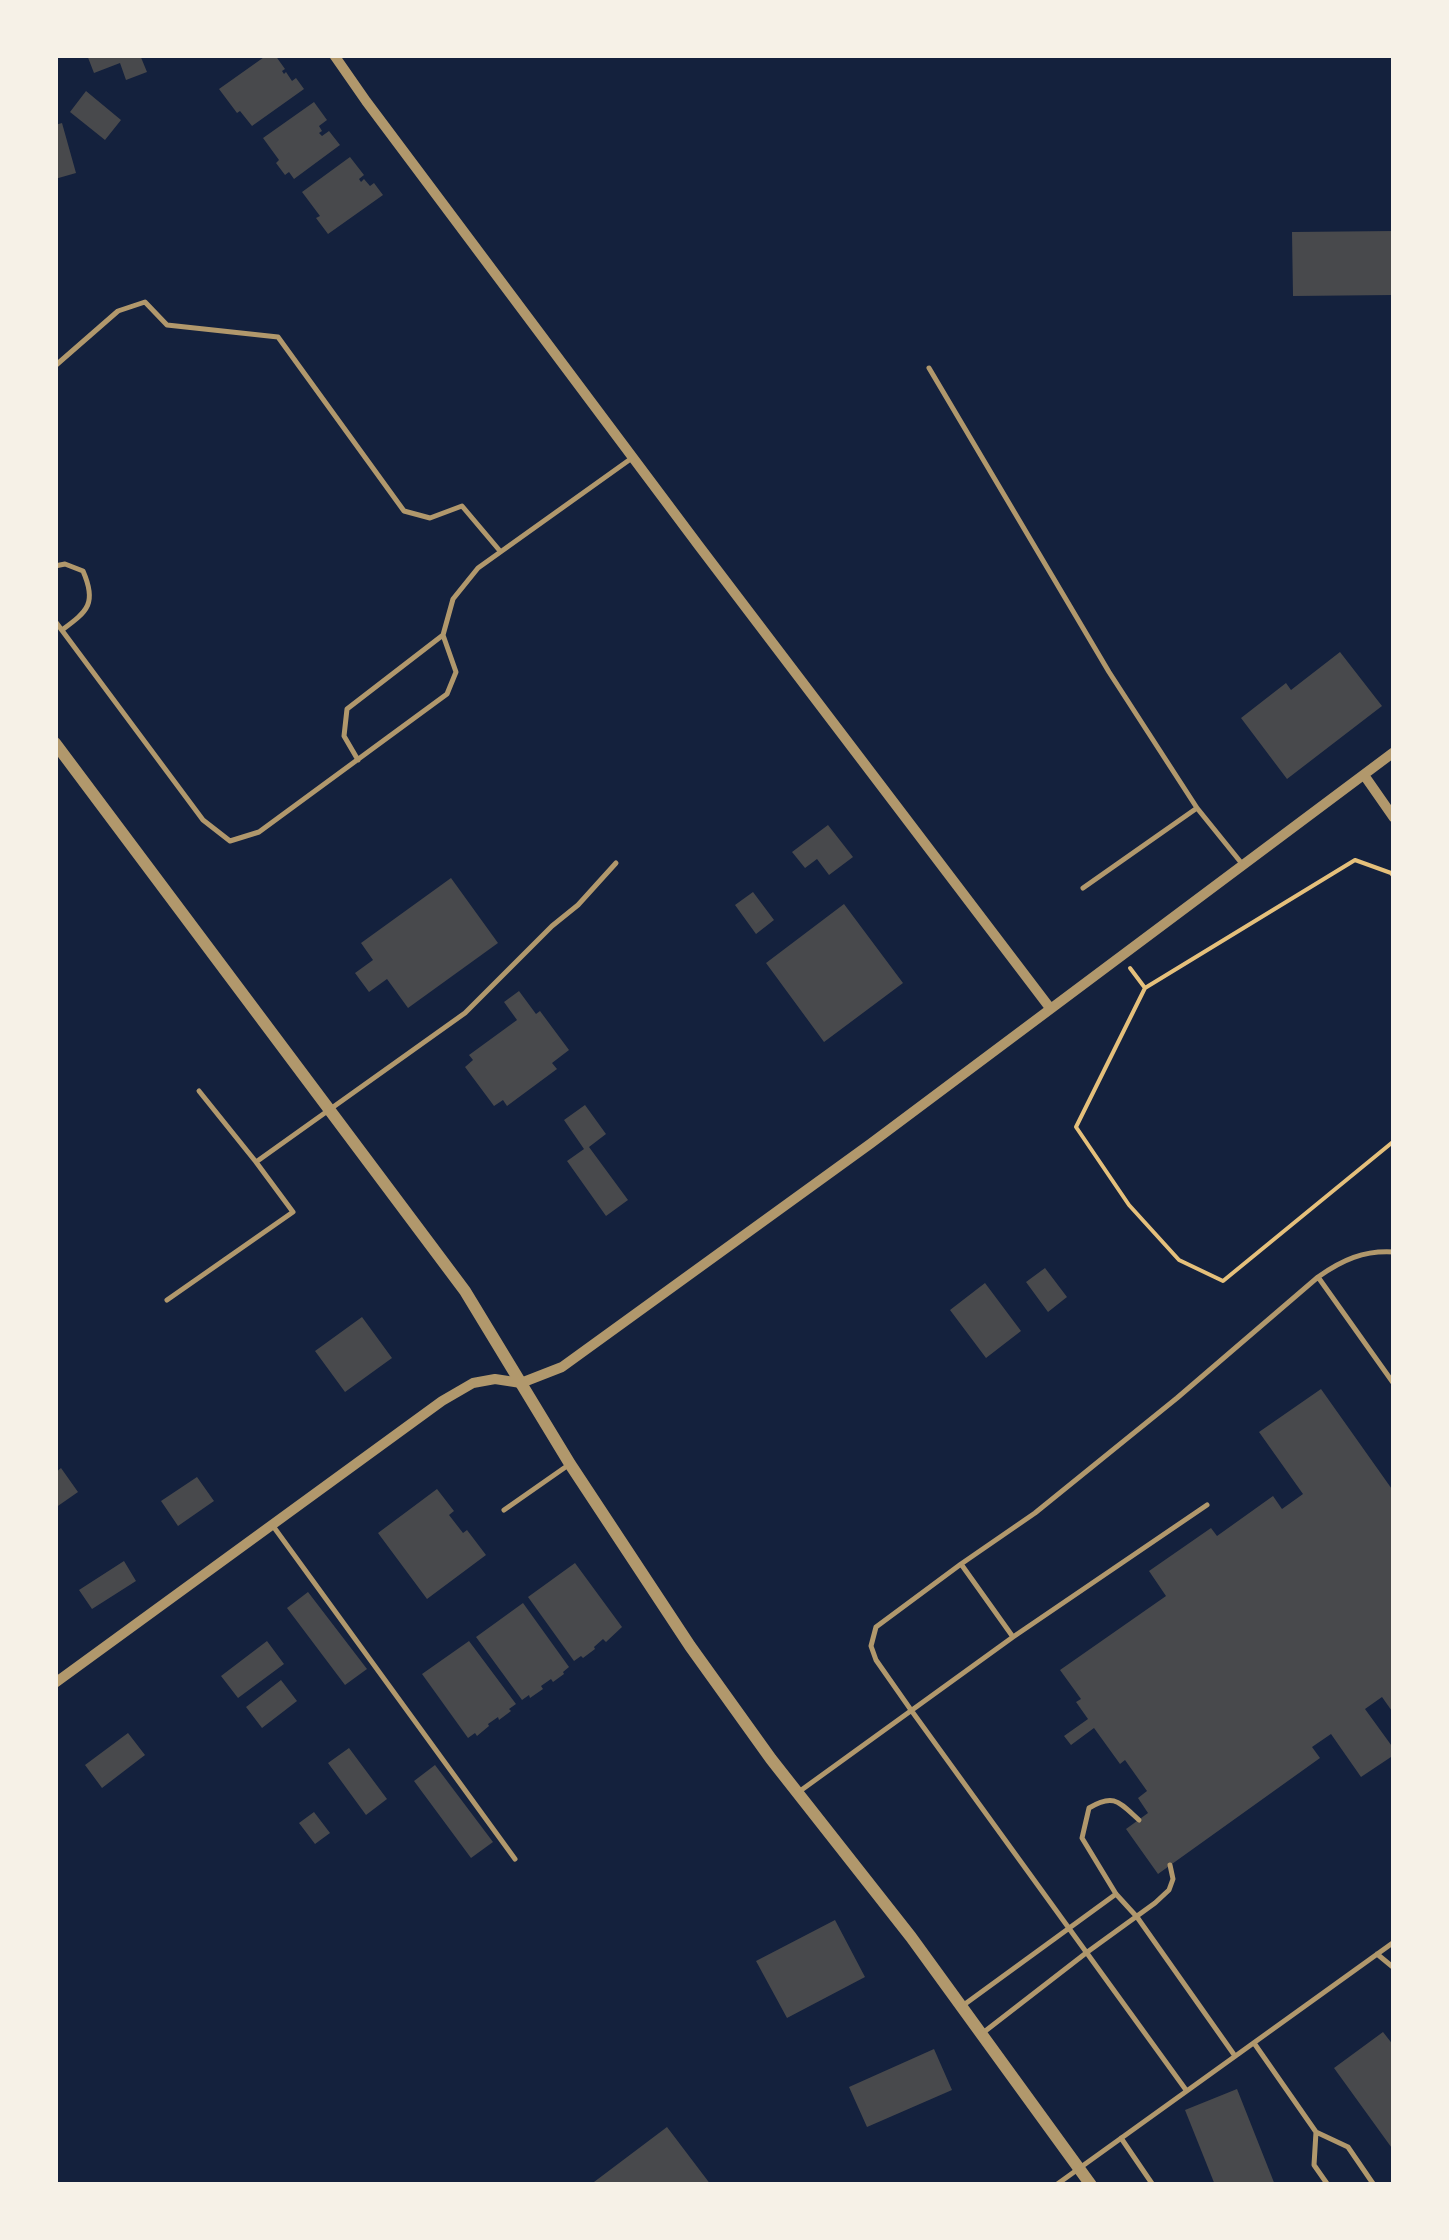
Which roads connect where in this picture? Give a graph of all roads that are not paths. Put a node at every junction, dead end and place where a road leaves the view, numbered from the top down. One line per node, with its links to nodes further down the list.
1 (334, 55): 4 (street)
2 (55, 366): 5 (lane)
3 (929, 368): 14 (lane)
4 (632, 458): 5 (lane); 19 (street)
5 (500, 551): 9 (lane)
6 (55, 566): 8 (lane)
7 (55, 621): 8 (lane)
8 (62, 630): 12 (lane)
9 (443, 636): 12 (lane); 12 (lane)
10 (55, 743): 21 (street)
11 (1394, 752): 13 (street)
12 (358, 760)
13 (1364, 775): 15 (street); 17 (street)
14 (1196, 808): 17 (lane); 18 (lane)
15 (1394, 818)
16 (616, 864): 21 (lane)
17 (1243, 865): 19 (street)
18 (1083, 888)
19 (1050, 1008): 26 (street)
20 (199, 1091): 22 (lane)
21 (330, 1109): 22 (lane); 26 (street)
22 (256, 1162): 25 (lane)
23 (1394, 1252): 24 (lane)
24 (1318, 1277): 27 (lane); 32 (lane)
25 (166, 1300)
26 (522, 1384): 28 (street); 31 (street)
27 (1394, 1384)
28 (570, 1464): 30 (lane); 36 (street)
29 (1207, 1505): 33 (lane)
30 (504, 1510)
31 (272, 1524): 34 (street); 38 (lane)
32 (961, 1564): 33 (lane); 35 (lane)
33 (1013, 1636): 35 (lane)
34 (55, 1683)
35 (911, 1710): 36 (lane); 42 (lane)
36 (797, 1793): 47 (street)
37 (1139, 1820): 40 (lane)
38 (515, 1859)
39 (1170, 1865): 41 (lane)
40 (1116, 1894): 41 (lane); 42 (lane)
41 (1138, 1918): 44 (lane); 50 (lane)
42 (1070, 1930): 44 (lane); 47 (lane)
43 (1394, 1942): 45 (lane)
44 (1086, 1953): 48 (lane); 51 (lane)
45 (1377, 1954): 46 (lane); 49 (lane)
46 (1394, 1968)
47 (962, 2006): 48 (street)
48 (982, 2034): 54 (street)
49 (1254, 2043): 50 (lane); 52 (lane)
50 (1236, 2056): 51 (lane)
51 (1186, 2090): 53 (lane)
52 (1316, 2132): 58 (lane); 59 (lane)
53 (1121, 2138): 54 (lane); 57 (lane)
54 (1078, 2168): 55 (lane); 56 (street)
55 (1056, 2185)
56 (1091, 2185)
57 (1153, 2185)
58 (1328, 2185)
59 (1374, 2185)

